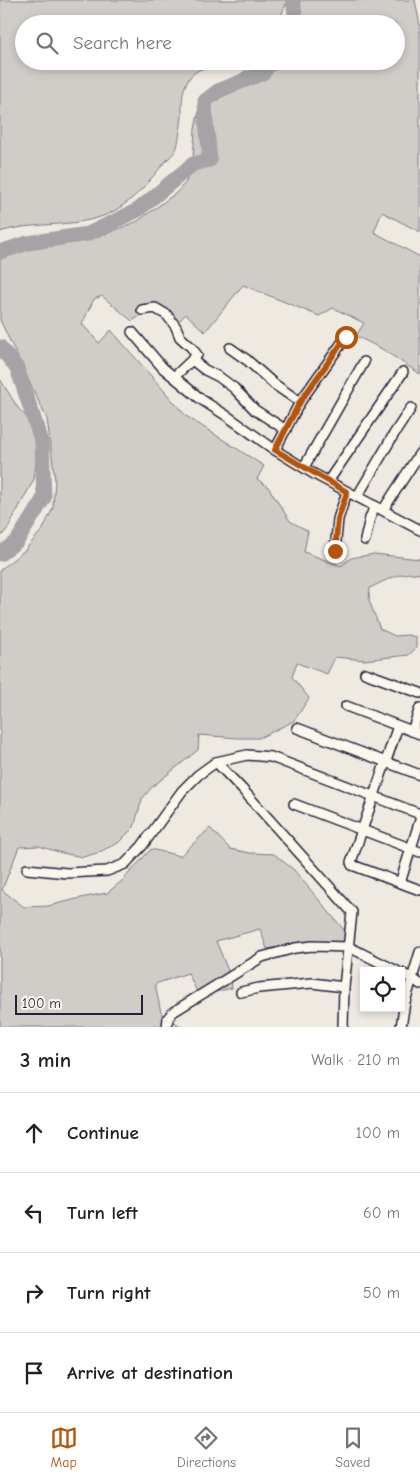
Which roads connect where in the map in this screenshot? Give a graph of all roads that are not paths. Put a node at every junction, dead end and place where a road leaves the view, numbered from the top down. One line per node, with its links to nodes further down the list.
1 (142, 310): 5 (street)
2 (132, 332): 8 (street)
3 (346, 337): 9 (street)
4 (230, 348): 9 (street)
5 (192, 360): 8 (street); 11 (street)
6 (364, 362): 14 (street)
7 (403, 372): 15 (street)
8 (174, 377): 12 (street)
9 (300, 402): 11 (street)
10 (411, 408): 17 (street)
11 (286, 430): 12 (street)
12 (275, 450): 14 (street)
13 (420, 453): 18 (street)
14 (304, 467): 15 (street)
15 (329, 480): 16 (street)
16 (347, 492): 17 (street); 21 (street)
17 (358, 497): 18 (street)
18 (379, 508): 19 (street); 20 (street)
19 (420, 530)
20 (365, 540)
21 (335, 551)
22 (364, 673): 23 (street)
23 (420, 692)
24 (346, 706): 26 (street)
25 (420, 708): 28 (street)
26 (398, 726): 28 (street); 29 (street)
27 (297, 728): 29 (street)
28 (416, 733)
29 (385, 761): 31 (street); 32 (street)
30 (216, 762): 32 (street); 39 (street); 42 (street)
31 (420, 775)
32 (374, 796): 34 (street); 36 (street)
33 (294, 804): 36 (street)
34 (420, 814)
35 (420, 820): 37 (street)
36 (362, 830): 37 (street); 40 (street)
37 (411, 849): 38 (street); 40 (street)
38 (420, 852)
39 (27, 869)
40 (400, 883): 41 (street)
41 (420, 890)
42 (349, 947): 44 (street); 48 (street); 50 (street)
43 (420, 952): 46 (street)
44 (389, 967)
45 (405, 975): 46 (street)
46 (412, 978): 47 (street); 52 (street)
47 (420, 984)
48 (344, 987): 49 (street); 51 (street)
49 (241, 992)
50 (167, 1027)
51 (343, 1027)
52 (401, 1027)

